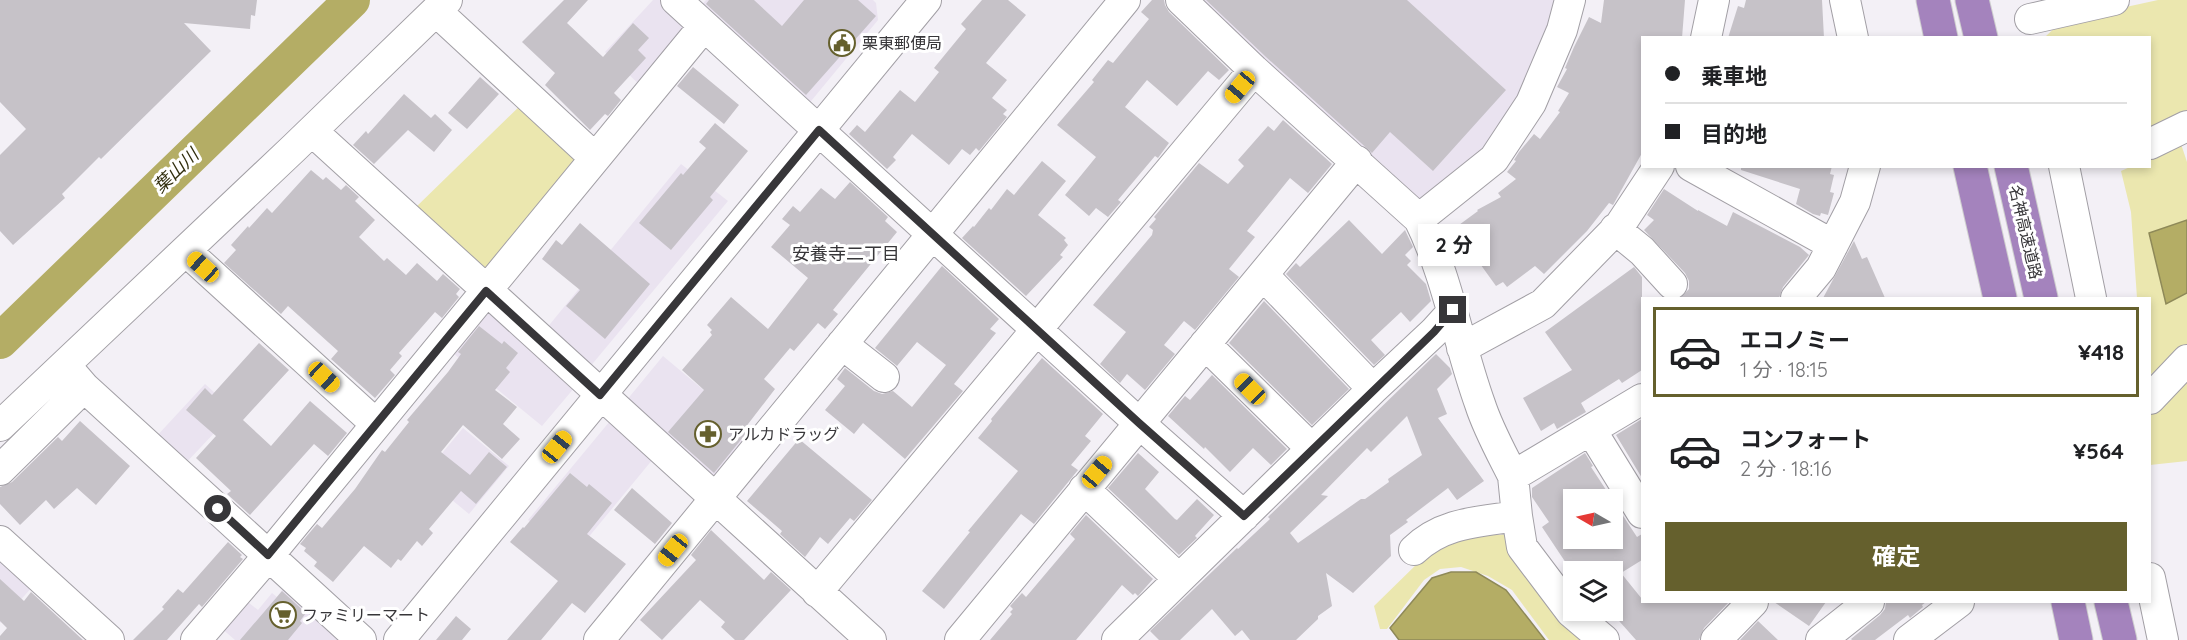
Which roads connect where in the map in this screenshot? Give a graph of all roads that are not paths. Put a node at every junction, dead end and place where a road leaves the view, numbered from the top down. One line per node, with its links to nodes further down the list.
1 (676, 0): 12 (street)
2 (1125, 0): 31 (street)
3 (1181, 0): 16 (street)
4 (1570, 0): 29 (street)
5 (1714, 0): 13 (street)
6 (1845, 0): 14 (street)
7 (1972, 0): 15 (highway)
8 (2114, 0): 11 (street)
9 (441, 5): 19 (street); 21 (street)
10 (912, 5): 18 (street)
11 (2030, 19)
12 (704, 26): 18 (street); 21 (street)
13 (1706, 36)
14 (1853, 36)
15 (1981, 36)
16 (1254, 70): 22 (street); 42 (street)
17 (2187, 126): 20 (street)
18 (819, 130): 31 (street); 50 (street)
19 (312, 131): 33 (street); 36 (street)
20 (2151, 144)
21 (595, 158): 36 (street)
22 (1357, 161): 29 (street); 34 (street)
23 (1658, 168): 30 (street)
24 (1695, 168): 32 (street)
25 (1864, 168): 32 (street)
26 (1970, 168): 38 (highway)
27 (2011, 168): 39 (highway, 名神高速道路)
28 (2067, 168): 40 (street)
29 (1419, 219): 41 (street)
30 (1616, 229): 35 (street); 45 (street)
31 (933, 234): 42 (street); 43 (street)
32 (1833, 245): 37 (street)
33 (186, 251): 47 (street); 54 (street)
34 (1263, 275): 44 (street); 49 (street)
35 (1672, 284)
36 (486, 291): 50 (street); 54 (street)
37 (1797, 297)
38 (2000, 297)
39 (2041, 297)
40 (2091, 297)
41 (1453, 310): 45 (street); 49 (street)
42 (1037, 328): 53 (street); 70 (street)
43 (842, 344): 48 (street); 61 (street)
44 (1205, 344): 53 (street); 57 (street)
45 (1462, 348): 59 (street)
46 (2187, 360): 51 (street)
47 (75, 376): 55 (street); 58 (street); 67 (street)
48 (884, 377)
49 (1373, 389): 57 (street)
50 (600, 395): 61 (street); 80 (street)
51 (2151, 398)
52 (1641, 400): 56 (street)
53 (1139, 423): 60 (street); 63 (street)
54 (376, 424): 67 (street)
55 (0, 426)
56 (1591, 430): 59 (street); 62 (street)
57 (1312, 449): 63 (street)
58 (0, 471)
59 (1513, 476): 64 (street)
60 (1084, 489): 68 (street); 82 (street)
61 (715, 500): 70 (street); 76 (street)
62 (1641, 511)
63 (1244, 516): 68 (street)
64 (1516, 516): 66 (street); 84 (street)
65 (0, 541): 77 (street)
66 (1414, 550)
67 (268, 555): 78 (street); 79 (street)
68 (1179, 579): 83 (street)
69 (2151, 584): 90 (street)
70 (817, 592): 81 (street)
71 (1752, 603): 85 (street)
72 (1868, 603): 86 (street)
73 (1958, 603): 87 (street)
74 (2068, 603): 88 (highway)
75 (2111, 603): 89 (highway)
76 (605, 638)
77 (109, 640)
78 (196, 640)
79 (361, 640)
80 (399, 640)
81 (871, 640)
82 (960, 640)
83 (1117, 640)
84 (1604, 640)
85 (1716, 640)
86 (1821, 640)
87 (1910, 640)
88 (2076, 640)
89 (2120, 640)
90 (2163, 640)

